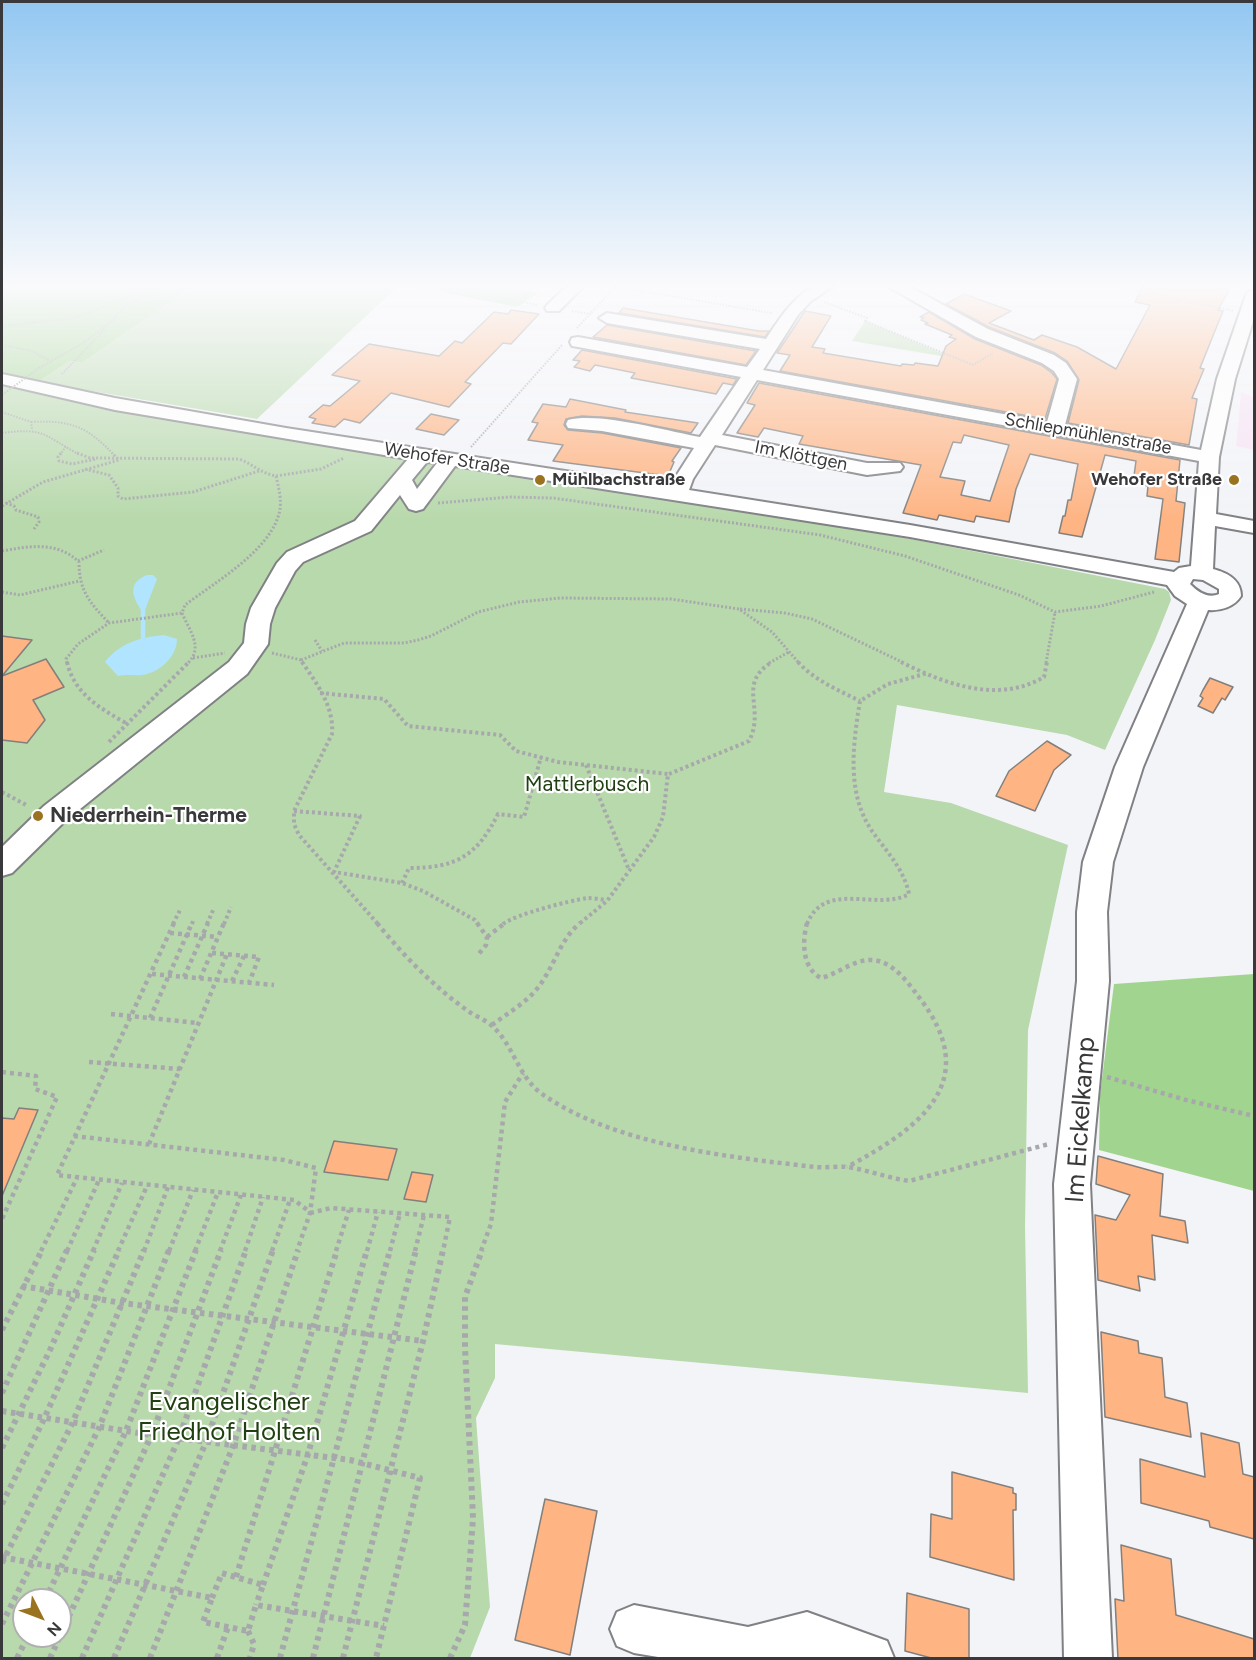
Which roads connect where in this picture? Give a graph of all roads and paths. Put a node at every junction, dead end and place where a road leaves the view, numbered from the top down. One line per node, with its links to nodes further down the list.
1 (45, 364): 12 (path, bridge)
2 (69, 364): 9 (path)
3 (547, 364): 27 (path)
4 (705, 364): 10 (street, Schliepmühlenstraße)
5 (757, 364): 10 (street)
6 (1056, 364): 18 (street)
7 (1232, 364): 24 (street, Im Eickelkamp)
8 (824, 369): 14 (street)
9 (62, 374)
10 (752, 374): 14 (street, Schliepmühlenstraße); 20 (street)
11 (2, 379): 22 (street, Wehofer Straße)
12 (2, 395)
13 (2, 412): 15 (path)
14 (967, 412): 18 (street, Schliepmühlenstraße)
15 (31, 422): 17 (path); 26 (path)
16 (575, 424): 20 (street, Im Klöttgen)
17 (32, 429): 19 (path); 21 (path)
18 (1055, 429): 24 (street, Schliepmühlenstraße)
19 (2, 433)
20 (707, 441): 28 (street, Im Klöttgen); 33 (street)
21 (66, 446): 25 (path); 25 (path)
22 (422, 456): 27 (street, Wehofer Straße); 32 (street)
23 (346, 457): 31 (path)
24 (1209, 457): 37 (street, Im Eickelkamp)
25 (99, 459): 26 (path)
26 (119, 460): 29 (path); 30 (path)
27 (455, 460): 33 (street, Wehofer Straße); 35 (street)
28 (893, 467)
29 (85, 468): 30 (path); 34 (path)
30 (259, 471): 31 (path)
31 (276, 476): 49 (path)
32 (402, 480): 35 (street); 52 (street)
33 (677, 494): 44 (street, Wehofer Straße)
34 (6, 503): 36 (path); 39 (path)
35 (416, 505): 48 (path)
36 (2, 506)
37 (1206, 518): 38 (street); 44 (street, Im Eickelkamp)
38 (1254, 527)
39 (34, 529)
40 (104, 550): 42 (path)
41 (2, 551): 42 (path)
42 (78, 561): 43 (path)
43 (79, 581): 45 (path); 50 (path)
44 (1195, 585): 46 (street, Wehofer Straße); 48 (path); 100 (street, Im Eickelkamp)
45 (2, 592)
46 (1254, 596)
47 (739, 609): 53 (path); 54 (path); 57 (path)
48 (1055, 612): 57 (path)
49 (182, 613): 50 (path); 55 (path)
50 (108, 623): 55 (path)
51 (315, 640): 53 (path)
52 (253, 651): 55 (path); 56 (path); 66 (street)
53 (322, 651): 56 (path)
54 (789, 652): 59 (path); 62 (path)
55 (193, 658)
56 (301, 660): 58 (path)
57 (928, 673): 59 (path)
58 (320, 693): 60 (path); 65 (path)
59 (860, 701): 107 (path)
60 (541, 757): 61 (path); 69 (path)
61 (586, 765): 62 (path); 67 (path)
62 (668, 774): 67 (path)
63 (2, 792): 64 (path)
64 (28, 806)
65 (294, 810): 68 (path); 68 (path)
66 (2, 865)
67 (630, 871): 70 (path)
68 (334, 872): 69 (path); 96 (path)
69 (402, 883): 78 (path)
70 (607, 900): 78 (path); 96 (path)
71 (231, 907): 79 (path)
72 (181, 908): 75 (path)
73 (214, 908): 77 (path)
74 (193, 921): 76 (path)
75 (170, 933): 76 (path); 84 (path)
76 (187, 935): 77 (path); 85 (path)
77 (203, 936): 79 (path); 86 (path)
78 (487, 936): 83 (path)
79 (218, 937): 80 (path)
80 (212, 953): 81 (path); 87 (path)
81 (227, 954): 82 (path); 88 (path)
82 (244, 956): 89 (path); 90 (path)
83 (477, 956)
84 (152, 974): 85 (path); 93 (path)
85 (169, 976): 86 (path); 94 (path)
86 (184, 977): 87 (path)
87 (200, 979): 88 (path)
88 (217, 980): 89 (path); 95 (path)
89 (232, 981): 90 (path)
90 (249, 983): 91 (path)
91 (274, 985)
92 (111, 1014): 93 (path)
93 (131, 1016): 94 (path); 98 (path)
94 (150, 1018): 95 (path)
95 (198, 1023): 99 (path)
96 (492, 1025): 102 (path)
97 (89, 1062): 98 (path)
98 (109, 1063): 99 (path); 104 (path)
99 (180, 1069): 106 (path)
100 (1083, 1069): 103 (path); 105 (street, Im Eickelkamp)
101 (2, 1072): 123 (path)
102 (523, 1073): 107 (path); 189 (path)
103 (1254, 1116)
104 (74, 1136): 106 (path); 108 (path)
105 (1075, 1138): 107 (path); 191 (street, Im Eickelkamp)
106 (148, 1144): 120 (path)
107 (847, 1167)
108 (77, 1178): 109 (path); 124 (path)
109 (99, 1180): 110 (path); 125 (path)
110 (122, 1183): 111 (path); 126 (path)
111 (147, 1185): 112 (path); 127 (path)
112 (168, 1187): 113 (path); 128 (path)
113 (193, 1190): 114 (path); 129 (path)
114 (218, 1192): 115 (path); 130 (path)
115 (241, 1195): 116 (path); 131 (path)
116 (263, 1197): 117 (path); 132 (path)
117 (290, 1200): 120 (path); 133 (path)
118 (349, 1210): 119 (path); 120 (path); 135 (path)
119 (378, 1212): 121 (path); 137 (path)
120 (310, 1213): 134 (path)
121 (400, 1213): 122 (path); 138 (path)
122 (424, 1215): 139 (path); 140 (path)
123 (2, 1219)
124 (22, 1286): 125 (path); 136 (path)
125 (49, 1292): 126 (path); 141 (path)
126 (74, 1296): 127 (path); 143 (path)
127 (98, 1300): 128 (path); 144 (path)
128 (124, 1303): 129 (path); 145 (path)
129 (148, 1306): 130 (path); 146 (path)
130 (174, 1309): 131 (path); 147 (path)
131 (198, 1311): 132 (path); 148 (path)
132 (224, 1314): 133 (path); 149 (path)
133 (248, 1318): 134 (path); 150 (path)
134 (275, 1322): 135 (path); 151 (path)
135 (312, 1327): 137 (path); 153 (path)
136 (2, 1330)
137 (343, 1330): 138 (path); 154 (path)
138 (368, 1332): 139 (path); 155 (path)
139 (395, 1337): 140 (path); 156 (path)
140 (423, 1341): 157 (path)
141 (2, 1393)
142 (2, 1411): 143 (path)
143 (20, 1415): 144 (path); 152 (path)
144 (44, 1419): 145 (path); 158 (path)
145 (72, 1424): 146 (path); 159 (path)
146 (99, 1428): 147 (path); 160 (path)
147 (126, 1431): 148 (path); 161 (path)
148 (152, 1434): 149 (path); 162 (path)
149 (179, 1438): 150 (path); 164 (path)
150 (207, 1442): 151 (path); 166 (path)
151 (233, 1446): 153 (path); 168 (path)
152 (2, 1448)
153 (276, 1450): 154 (path); 163 (path)
154 (308, 1454): 155 (path); 165 (path)
155 (335, 1457): 156 (path); 171 (path)
156 (363, 1462): 157 (path); 172 (path)
157 (390, 1468): 173 (path); 175 (path)
158 (2, 1504)
159 (2, 1559): 160 (path)
160 (32, 1563): 161 (path); 174 (path)
161 (60, 1570): 162 (path); 167 (path)
162 (89, 1575): 164 (path); 179 (path)
163 (236, 1577): 165 (path); 169 (path)
164 (117, 1580): 166 (path); 180 (path)
165 (263, 1585): 170 (path)
166 (145, 1586): 168 (path); 181 (path)
167 (51, 1588)
168 (178, 1591): 169 (path); 182 (path)
169 (212, 1598): 176 (path)
170 (256, 1605): 171 (path); 178 (path)
171 (293, 1611): 172 (path); 185 (path)
172 (324, 1616): 173 (path); 186 (path)
173 (353, 1621): 175 (path); 187 (path)
174 (2, 1624)
175 (384, 1626): 188 (path)
176 (228, 1627): 178 (path); 183 (path)
177 (634, 1629): 190 (street)
178 (248, 1631): 184 (path)
179 (50, 1659)
180 (82, 1659)
181 (114, 1659)
182 (150, 1659)
183 (217, 1659)
184 (250, 1659)
185 (280, 1659)
186 (313, 1659)
187 (343, 1659)
188 (376, 1659)
189 (450, 1659)
190 (870, 1659)
191 (1088, 1659)

